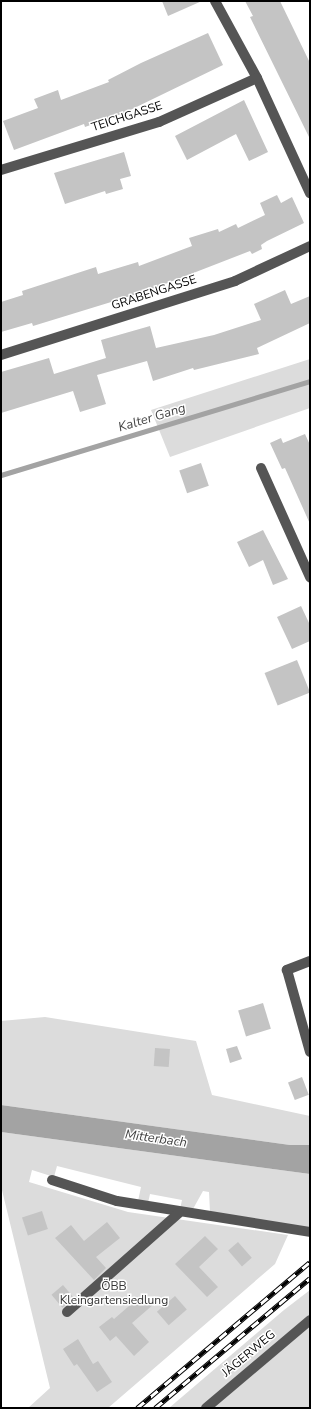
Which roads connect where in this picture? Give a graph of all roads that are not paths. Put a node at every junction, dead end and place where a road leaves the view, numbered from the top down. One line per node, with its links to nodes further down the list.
1 (215, 1): 2 (street)
2 (257, 78): 3 (street, TEICHGASSE); 4 (street)
3 (1, 170)
4 (310, 193)
5 (310, 246): 6 (street, GRABENGASSE)
6 (1, 355)
7 (262, 468): 8 (street)
8 (310, 577)
9 (310, 961): 10 (street)
10 (310, 1052)
11 (52, 1180): 12 (street)
12 (179, 1213): 13 (street); 14 (street)
13 (310, 1232)
14 (67, 1312)
15 (310, 1320): 16 (street, JÄGERWEG)
16 (206, 1408)

